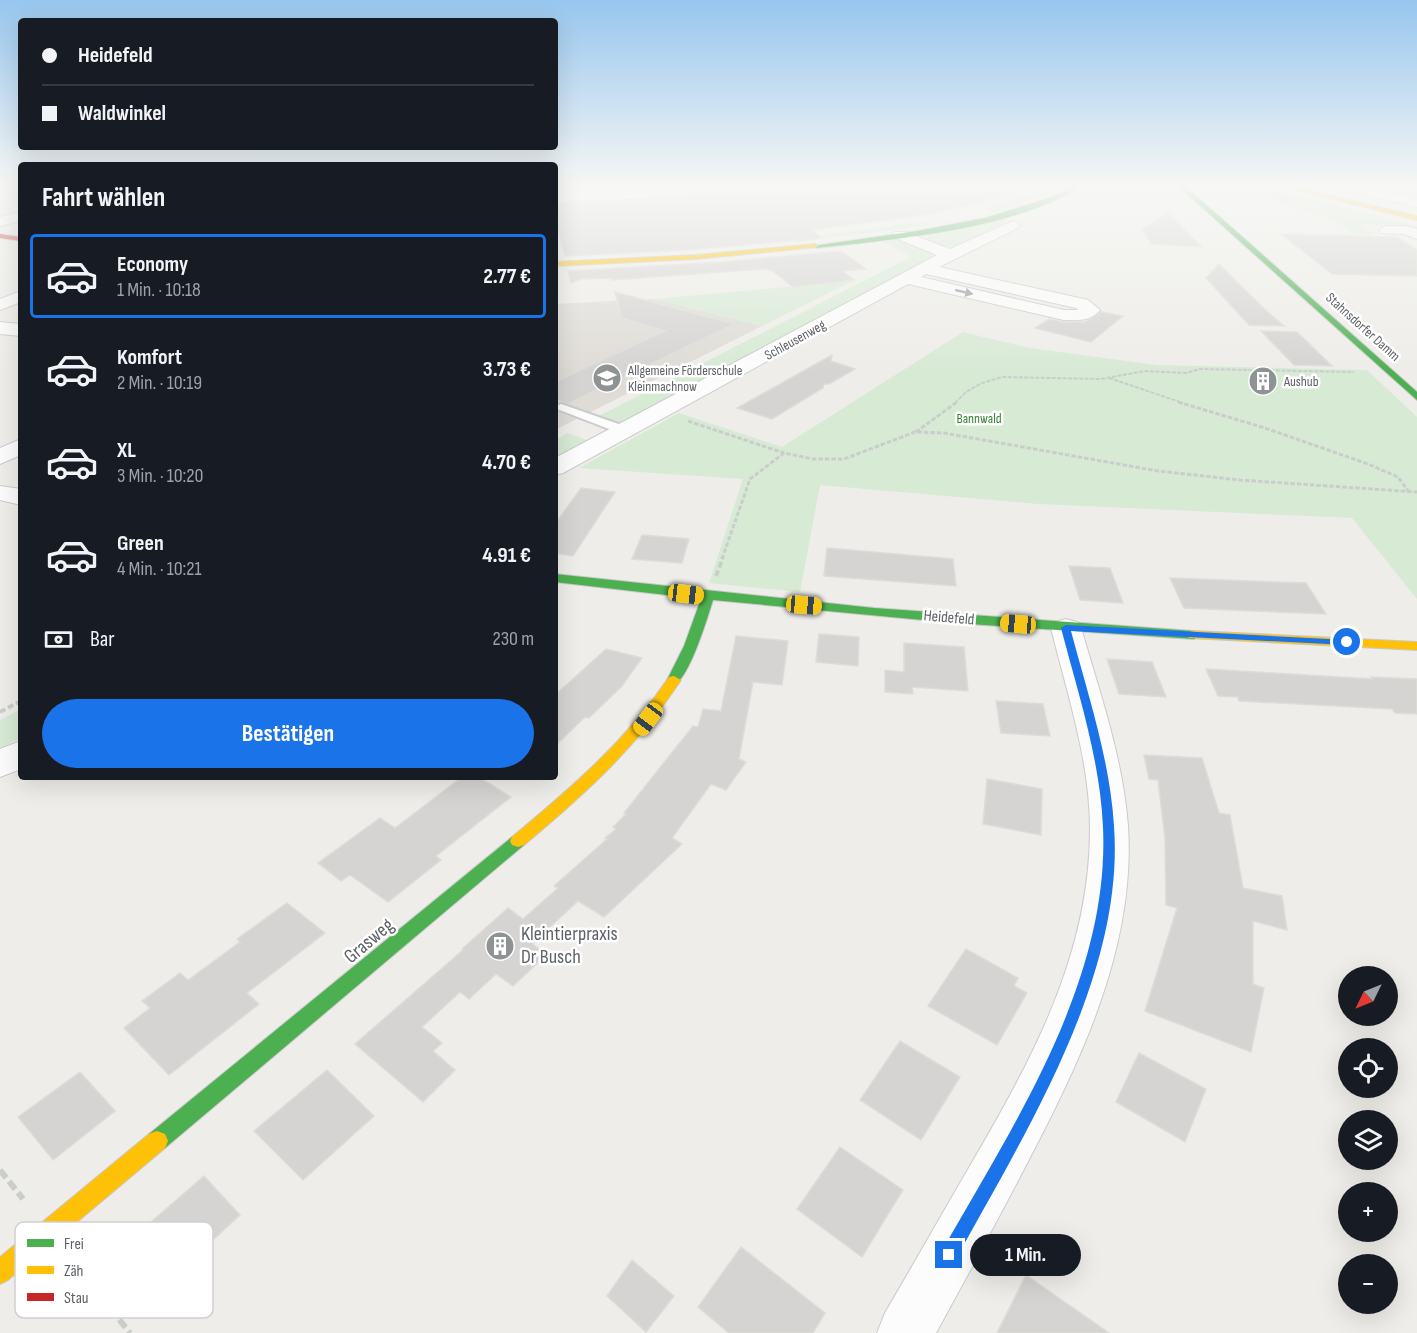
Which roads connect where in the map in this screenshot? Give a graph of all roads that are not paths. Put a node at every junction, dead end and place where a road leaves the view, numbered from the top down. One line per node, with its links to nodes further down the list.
1 (783, 247): 6 (street)
2 (931, 247): 5 (street)
3 (966, 247): 5 (street, Schleusenweg)
4 (1250, 247): 12 (street, Stahnsdorfer Damm)
5 (950, 255): 7 (street, Schleusenweg)
6 (558, 264)
7 (916, 274): 7 (street, one-way to 7); 14 (street, Schleusenweg)
8 (18, 297): 9 (street)
9 (0, 305)
10 (0, 328): 11 (street)
11 (18, 330)
12 (1417, 397)
13 (561, 407): 14 (lane)
14 (626, 431): 17 (street, Schleusenweg)
15 (18, 448): 16 (street)
16 (0, 457)
17 (558, 466)
18 (0, 493): 19 (street)
19 (18, 496)
20 (558, 578): 21 (street, Heidefeld)
21 (708, 597): 22 (street, Heidefeld); 26 (street, Grasweg)
22 (1066, 628): 23 (street, Heidefeld); 29 (street)
23 (1417, 646)
24 (18, 755): 25 (street)
25 (0, 765)
26 (60, 1222)
27 (15, 1260): 28 (street, Grasweg)
28 (0, 1272)
29 (905, 1333)

